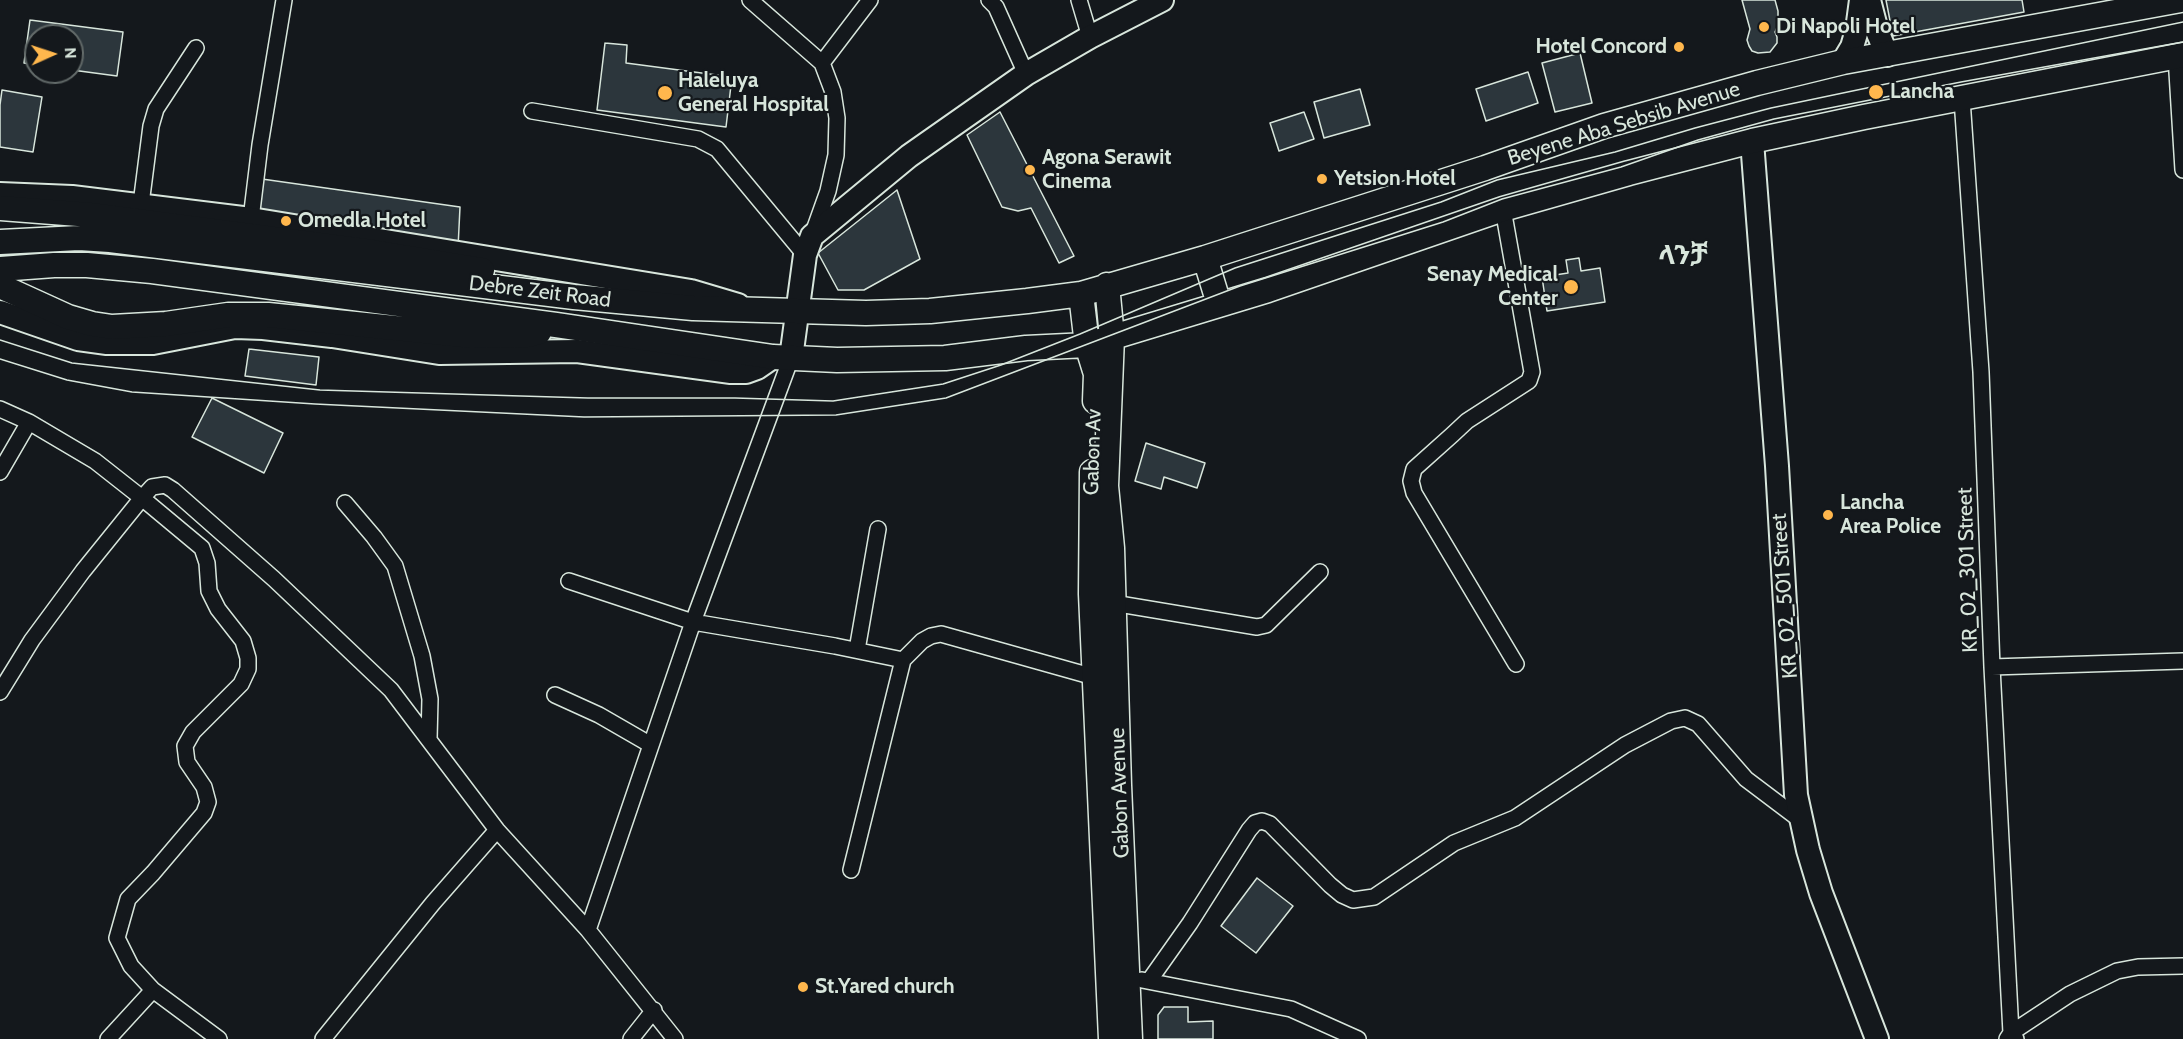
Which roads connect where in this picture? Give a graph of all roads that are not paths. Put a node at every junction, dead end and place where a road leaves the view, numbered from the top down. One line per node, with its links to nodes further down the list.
1 (284, 0): 25 (street)
2 (750, 0): 15 (street)
3 (870, 0): 15 (street)
4 (989, 0): 16 (street)
5 (1079, 0): 10 (street)
6 (1162, 0): 10 (street)
7 (1861, 0): 14 (street)
8 (1869, 0): 12 (street)
9 (2180, 0): 12 (main road, Beyene Aba Sebsib Avenue)
10 (1089, 37): 16 (street)
11 (196, 48): 22 (street)
12 (1887, 55): 14 (main road, Beyene Aba Sebsib Avenue)
13 (2180, 55): 17 (main road); 20 (street)
14 (1843, 62): 28 (main road, Beyene Aba Sebsib Avenue)
15 (822, 63): 27 (street)
16 (1026, 74): 27 (street)
17 (1962, 99): 19 (main road); 57 (street, KR_02_301 Street)
18 (532, 111): 27 (street)
19 (1752, 141): 24 (main road); 63 (street, KR_02_501 Street)
20 (2183, 170)
21 (0, 194): 22 (street)
22 (141, 204): 25 (street)
23 (0, 208): 33 (main road)
24 (1503, 209): 34 (main road); 56 (street)
25 (251, 219): 35 (street)
26 (0, 242): 33 (main road, Debre Zeit Road)
27 (808, 246): 37 (street)
28 (1205, 258): 30 (main road, Beyene Aba Sebsib Avenue); 34 (main road)
29 (0, 269): 38 (main road)
30 (1107, 285): 32 (main road, Beyene Aba Sebsib Avenue); 39 (main road, Gabon Av)
31 (0, 286): 38 (main road)
32 (1081, 294): 37 (main road, Debre Zeit Road); 40 (main road, Gabon Av)
33 (574, 297): 35 (main road, Debre Zeit Road)
34 (1219, 304): 39 (main road)
35 (759, 311): 37 (main road, Debre Zeit Road)
36 (0, 312): 41 (street)
37 (796, 312): 41 (street)
38 (556, 325): 41 (main road)
39 (1112, 337): 40 (main road); 48 (main road, Gabon Av)
40 (1087, 345): 41 (main road); 51 (main road, Gabon Av)
41 (782, 357): 52 (street)
42 (0, 409): 43 (street)
43 (29, 422): 44 (street); 45 (street)
44 (0, 472)
45 (142, 498): 59 (street); 61 (street); 69 (street)
46 (345, 503): 61 (street)
47 (878, 530): 53 (street)
48 (1112, 548): 51 (main road, Gabon Avenue)
49 (1320, 572): 51 (street)
50 (569, 581): 52 (street)
51 (1103, 607): 58 (main road, Gabon Avenue); 68 (main road, Gabon Avenue)
52 (693, 622): 53 (street); 62 (street)
53 (857, 650): 54 (street)
54 (903, 660): 58 (street); 65 (street)
55 (2183, 661): 57 (street)
56 (1516, 664)
57 (1992, 668): 71 (street, KR_02_301 Street)
58 (1094, 677): 68 (main road, Gabon Avenue)
59 (0, 692)
60 (555, 695): 62 (street)
61 (429, 739): 64 (street)
62 (651, 745): 66 (street)
63 (1799, 819): 68 (street); 80 (street, KR_02_501 Street)
64 (497, 830): 66 (street); 74 (street)
65 (851, 870)
66 (588, 930): 70 (street)
67 (2183, 966): 71 (street)
68 (1128, 980): 77 (main road, Gabon Avenue); 78 (main road, Gabon Avenue); 79 (street)
69 (153, 990): 72 (street); 73 (street)
70 (654, 1010): 75 (street); 76 (street)
71 (2011, 1037)
72 (108, 1039)
73 (219, 1039)
74 (323, 1039)
75 (631, 1039)
76 (675, 1039)
77 (1111, 1039)
78 (1130, 1039)
79 (1358, 1039)
80 (1877, 1039)

